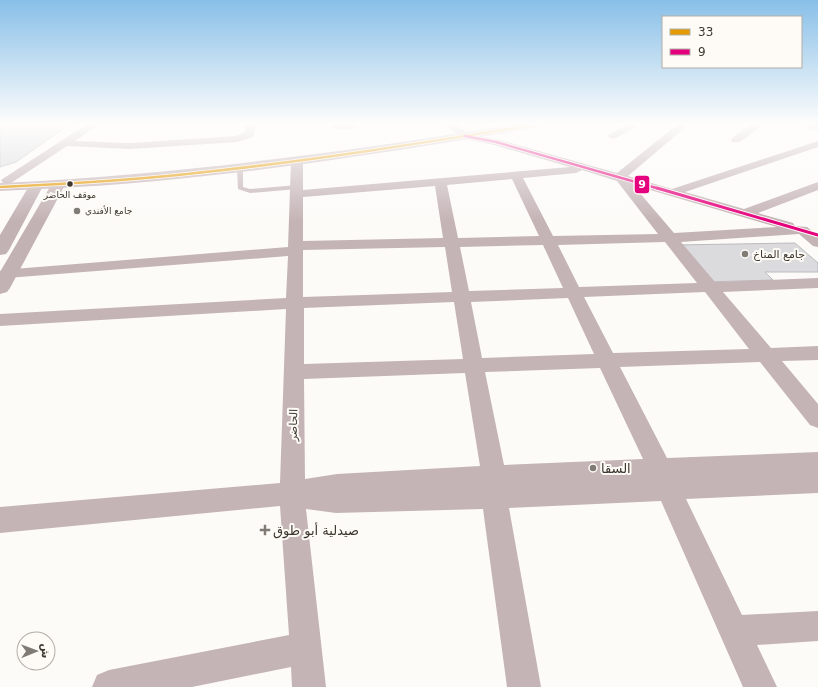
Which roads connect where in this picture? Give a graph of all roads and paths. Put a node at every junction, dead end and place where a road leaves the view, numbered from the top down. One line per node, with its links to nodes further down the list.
1 (45, 156): 12 (street)
2 (297, 156): 12 (main road)
3 (332, 156): 7 (main road)
4 (541, 156): 8 (street)
5 (646, 156): 11 (street)
6 (782, 156): 18 (street)
7 (297, 162): 9 (main road); 17 (street, الحاضر)
8 (588, 169): 10 (street); 11 (street)
9 (240, 170): 14 (main road); 17 (lane)
10 (516, 175): 13 (street); 23 (street)
11 (620, 178): 18 (street); 22 (street)
12 (2, 182): 15 (main road)
13 (440, 182): 17 (street); 24 (street)
14 (58, 185): 15 (main road); 28 (main road)
15 (36, 186): 27 (main road)
16 (818, 186): 19 (street)
17 (297, 191): 26 (street, الحاضر)
18 (671, 193): 19 (street)
19 (744, 214): 20 (street)
20 (802, 230): 21 (street); 22 (street); 25 (street)
21 (818, 235)
22 (670, 238): 23 (street); 30 (street)
23 (549, 240): 24 (street); 31 (street)
24 (452, 242): 26 (street); 32 (street)
25 (818, 243)
26 (296, 248): 28 (street); 33 (street, الحاضر)
27 (0, 250)
28 (4, 281)
29 (818, 283): 30 (street)
30 (710, 287): 31 (street); 36 (street)
31 (574, 292): 32 (street); 37 (street)
32 (461, 297): 33 (street); 38 (street)
33 (296, 303): 34 (street); 39 (street, الحاضر)
34 (0, 320)
35 (818, 354): 36 (street)
36 (766, 355): 37 (street); 40 (street)
37 (607, 361): 38 (street); 42 (street)
38 (474, 366): 39 (street); 44 (street)
39 (294, 372): 45 (street, الحاضر)
40 (818, 419)
41 (818, 462): 42 (street)
42 (664, 479): 43 (street); 44 (street); 48 (street)
43 (818, 482)
44 (494, 486): 45 (street); 52 (street)
45 (292, 494): 46 (street); 49 (street, الحاضر)
46 (0, 520)
47 (818, 626): 48 (street)
48 (735, 631): 53 (street)
49 (305, 648): 50 (street); 51 (street, الحاضر)
50 (109, 687)
51 (309, 687)
52 (524, 687)
53 (760, 687)

